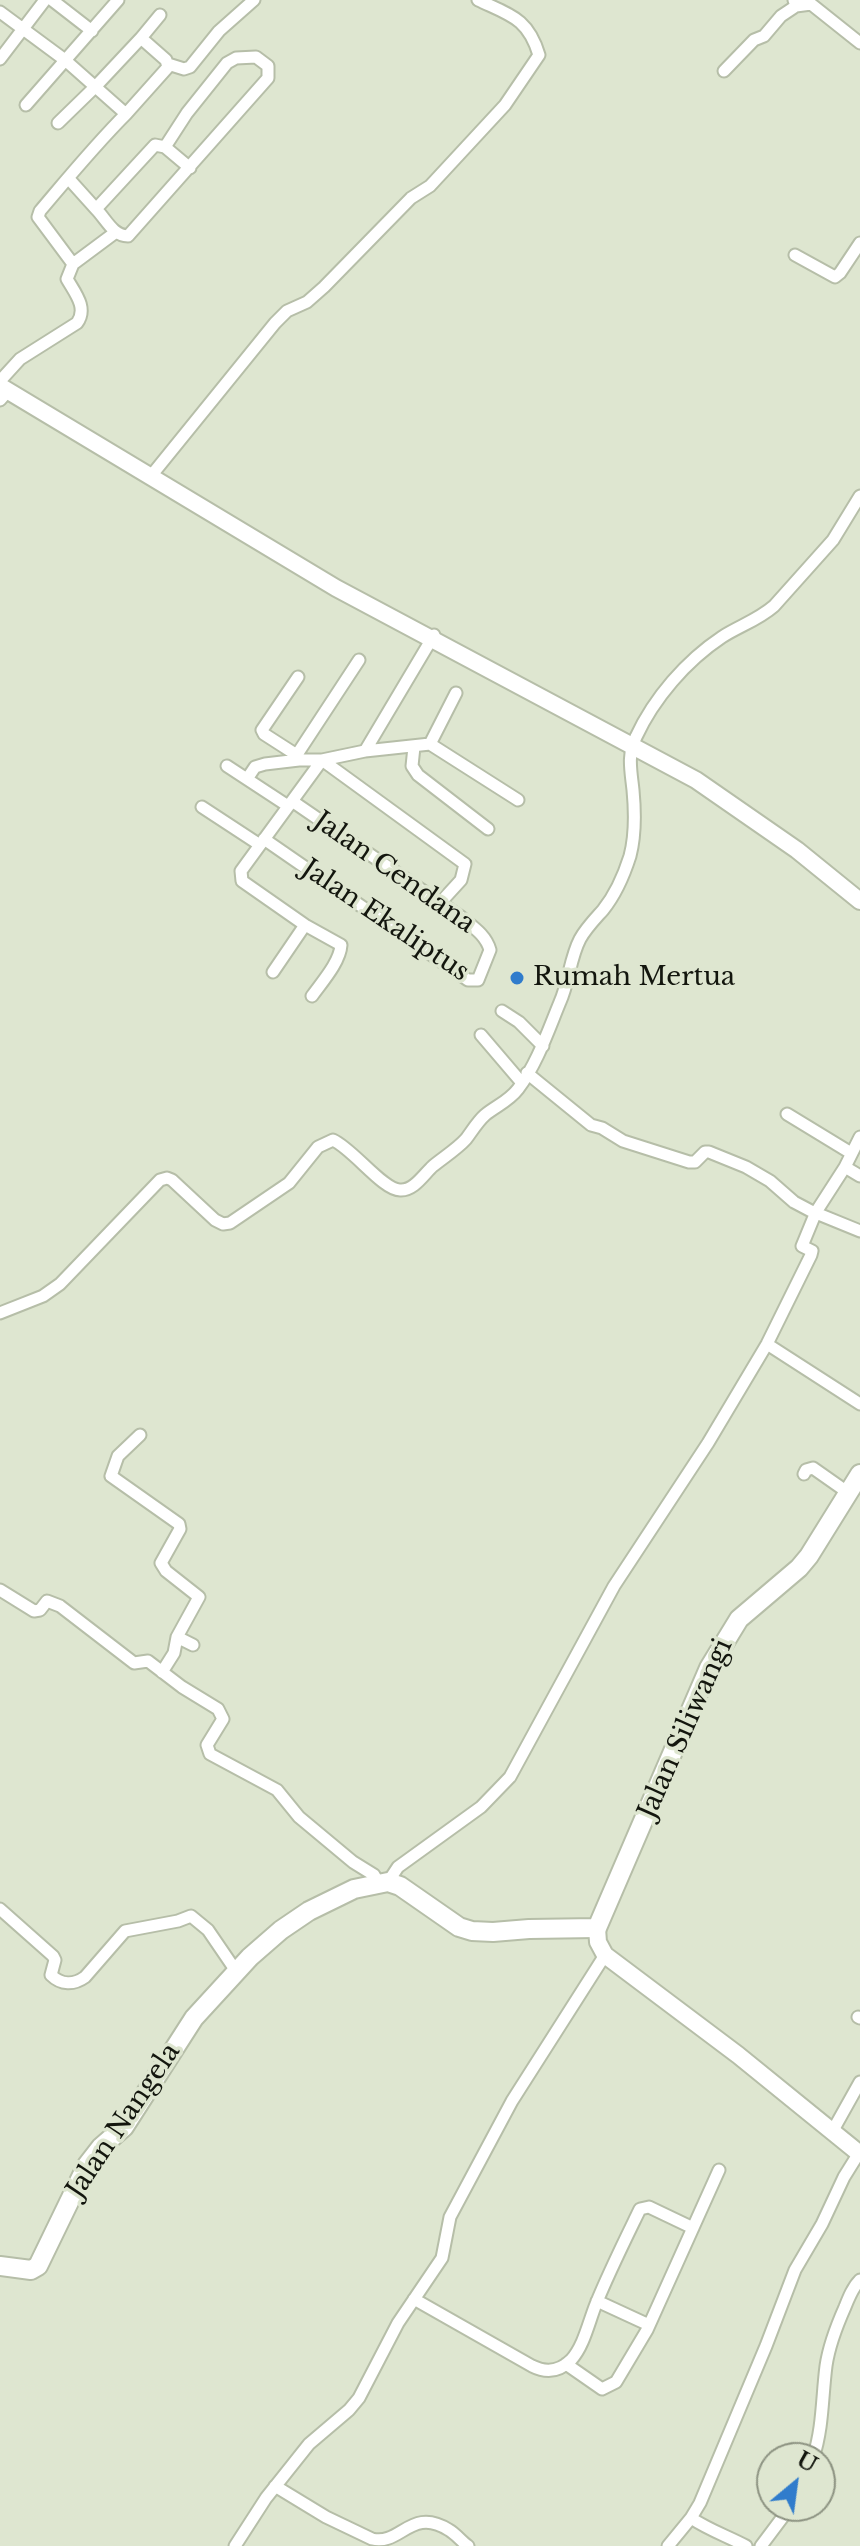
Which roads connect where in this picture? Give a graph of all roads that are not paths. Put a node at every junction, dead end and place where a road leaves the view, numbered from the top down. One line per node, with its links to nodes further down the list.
1 (45, 0): 9 (street)
2 (52, 0): 10 (street)
3 (118, 0): 10 (street)
4 (254, 0): 15 (street)
5 (478, 0): 30 (street)
6 (795, 3): 12 (street); 16 (street)
7 (0, 12): 9 (street)
8 (160, 15): 11 (street)
9 (23, 27): 13 (street); 14 (street)
10 (92, 31): 14 (street)
11 (141, 38): 15 (street); 17 (street)
12 (860, 43)
13 (0, 59)
14 (65, 60): 17 (street); 18 (street)
15 (168, 64): 19 (street)
16 (724, 71)
17 (96, 86): 19 (street); 20 (street)
18 (26, 105)
19 (126, 114): 23 (street)
20 (58, 123)
21 (165, 147): 22 (street); 22 (street); 24 (street)
22 (190, 168): 25 (street)
23 (69, 179): 24 (street); 28 (street)
24 (96, 209): 25 (street)
25 (116, 232): 28 (street)
26 (860, 243): 27 (street)
27 (795, 255)
28 (73, 264): 29 (street)
29 (2, 385): 30 (street); 32 (street)
30 (155, 471): 32 (street)
31 (860, 496): 37 (street)
32 (218, 512): 33 (street)
33 (433, 637): 37 (street); 40 (street)
34 (359, 660): 41 (street)
35 (298, 677): 41 (street)
36 (456, 693): 38 (street)
37 (634, 742): 50 (street); 51 (street); 59 (street)
38 (430, 744): 39 (street); 45 (street)
39 (414, 747): 40 (street); 48 (street)
40 (365, 751): 42 (street)
41 (298, 758): 42 (street); 44 (street)
42 (322, 760): 46 (street); 52 (street)
43 (227, 766): 44 (street, Jalan Cendana)
44 (247, 779): 46 (street, Jalan Cendana)
45 (518, 800)
46 (290, 804): 49 (street); 52 (street, Jalan Cendana)
47 (202, 807): 49 (street)
48 (488, 829)
49 (262, 842): 53 (street); 54 (street, Jalan Ekaliptus)
50 (860, 890)
51 (860, 901)
52 (440, 903): 54 (street, Jalan Cendana)
53 (305, 925): 55 (street); 56 (street)
54 (490, 950)
55 (273, 972)
56 (312, 996)
57 (502, 1011): 59 (street)
58 (481, 1035): 60 (street)
59 (543, 1046): 60 (street)
60 (525, 1078): 66 (street); 68 (street)
61 (787, 1114): 63 (street)
62 (860, 1137): 63 (street)
63 (851, 1153): 64 (street)
64 (845, 1167): 65 (street); 66 (street)
65 (860, 1176)
66 (816, 1212): 67 (street); 69 (street)
67 (860, 1231)
68 (0, 1313)
69 (767, 1344): 70 (street); 79 (street)
70 (860, 1404)
71 (140, 1435): 76 (street)
72 (804, 1474): 74 (street)
73 (860, 1474): 74 (main road, Jalan Siliwangi)
74 (850, 1494): 81 (main road, Jalan Siliwangi)
75 (0, 1590): 78 (street)
76 (177, 1637): 77 (street); 78 (street)
77 (193, 1645)
78 (162, 1672): 79 (street)
79 (383, 1882): 81 (main road); 83 (main road, Jalan Nangela)
80 (0, 1909): 83 (street)
81 (597, 1928): 82 (street)
82 (605, 1955): 85 (street); 91 (street)
83 (236, 1971): 89 (main road, Jalan Nangela)
84 (860, 2082): 85 (street)
85 (832, 2132): 86 (street)
86 (859, 2153): 97 (street)
87 (719, 2170): 88 (street)
88 (693, 2228): 92 (street); 93 (street)
89 (0, 2266)
90 (860, 2280): 95 (street)
91 (414, 2299): 94 (street); 96 (street)
92 (597, 2301): 93 (street); 94 (street)
93 (649, 2325): 94 (street)
94 (566, 2364)
95 (818, 2442)
96 (275, 2486): 99 (street); 100 (street)
97 (691, 2518): 101 (street); 102 (street)
98 (779, 2522): 103 (street)
99 (235, 2546)
100 (468, 2546)
101 (668, 2546)
102 (746, 2546)
103 (761, 2546)

